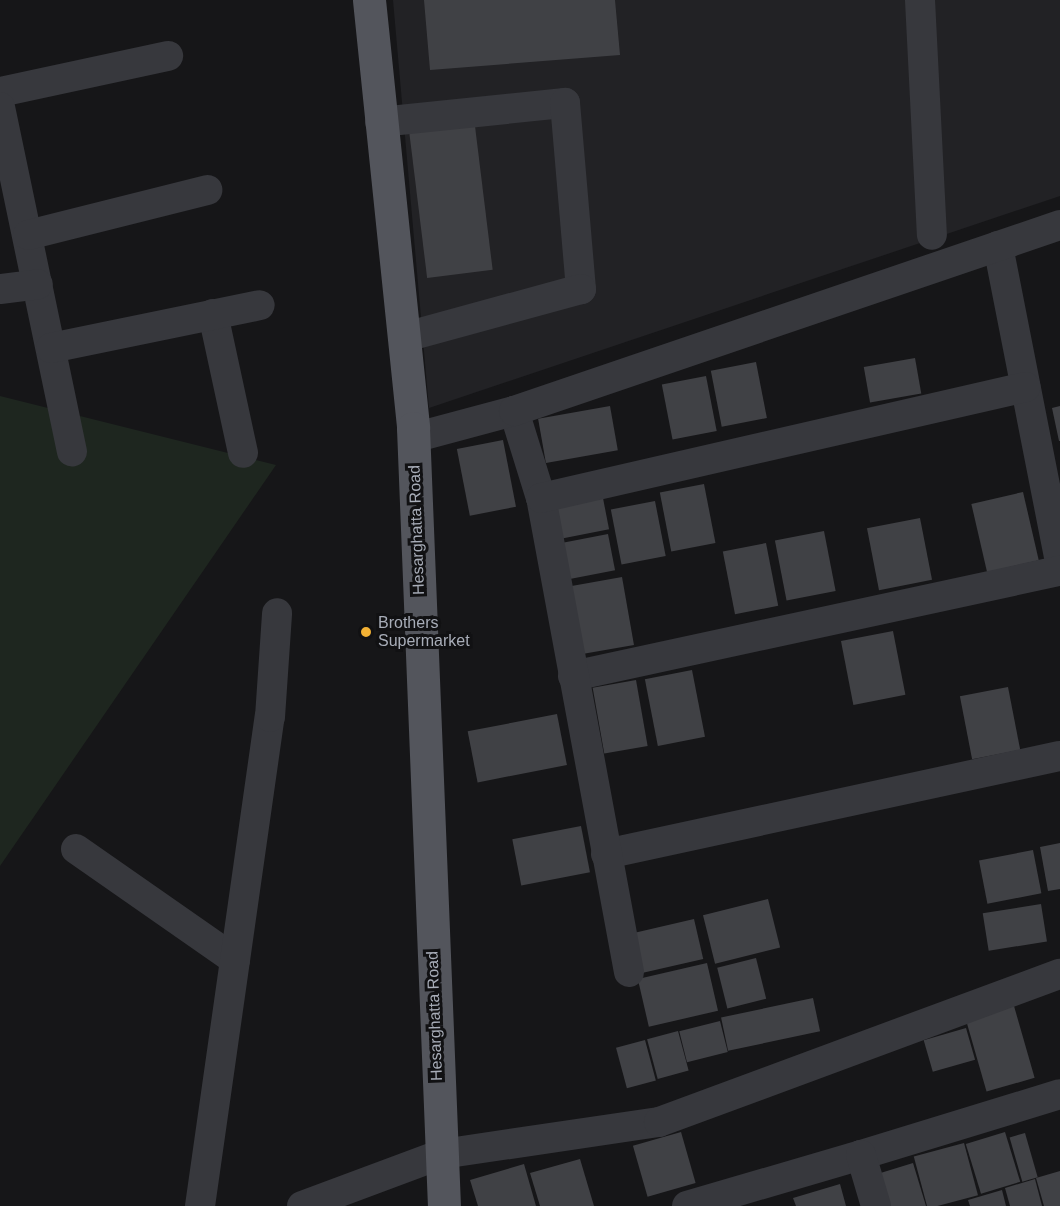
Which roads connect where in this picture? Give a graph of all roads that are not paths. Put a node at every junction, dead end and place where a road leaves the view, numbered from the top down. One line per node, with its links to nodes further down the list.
1 (369, 0): 6 (main road, Hesarghatta Road)
2 (920, 0): 11 (street)
3 (168, 56): 4 (street)
4 (0, 92)
5 (0, 107): 7 (street)
6 (380, 122): 17 (main road, Hesarghatta Road); 17 (street)
7 (8, 174): 10 (street)
8 (207, 190): 10 (street)
9 (1060, 225): 12 (street)
10 (28, 235): 13 (street)
11 (932, 235)
12 (998, 246): 19 (street); 20 (street)
13 (38, 284): 14 (street); 18 (street)
14 (0, 289)
15 (260, 305): 16 (street)
16 (213, 314): 18 (street); 23 (street)
17 (406, 337): 21 (main road, Hesarghatta Road)
18 (51, 348): 22 (street)
19 (1025, 387): 24 (street); 25 (street)
20 (514, 411): 21 (street); 24 (street)
21 (413, 438): 36 (main road, Hesarghatta Road)
22 (72, 452)
23 (243, 453)
24 (541, 498): 28 (street)
25 (1060, 563)
26 (1060, 571): 28 (street)
27 (277, 613): 32 (street)
28 (573, 676): 31 (street)
29 (1060, 756): 31 (street)
30 (76, 849): 32 (street)
31 (606, 854): 33 (street)
32 (235, 960): 38 (street)
33 (629, 972)
34 (1060, 974): 36 (street)
35 (1060, 1094): 37 (street)
36 (442, 1155): 39 (street); 40 (main road, Hesarghatta Road)
37 (861, 1155): 41 (street); 42 (street)
38 (200, 1206)
39 (302, 1206)
40 (444, 1206)
41 (687, 1206)
42 (876, 1206)

